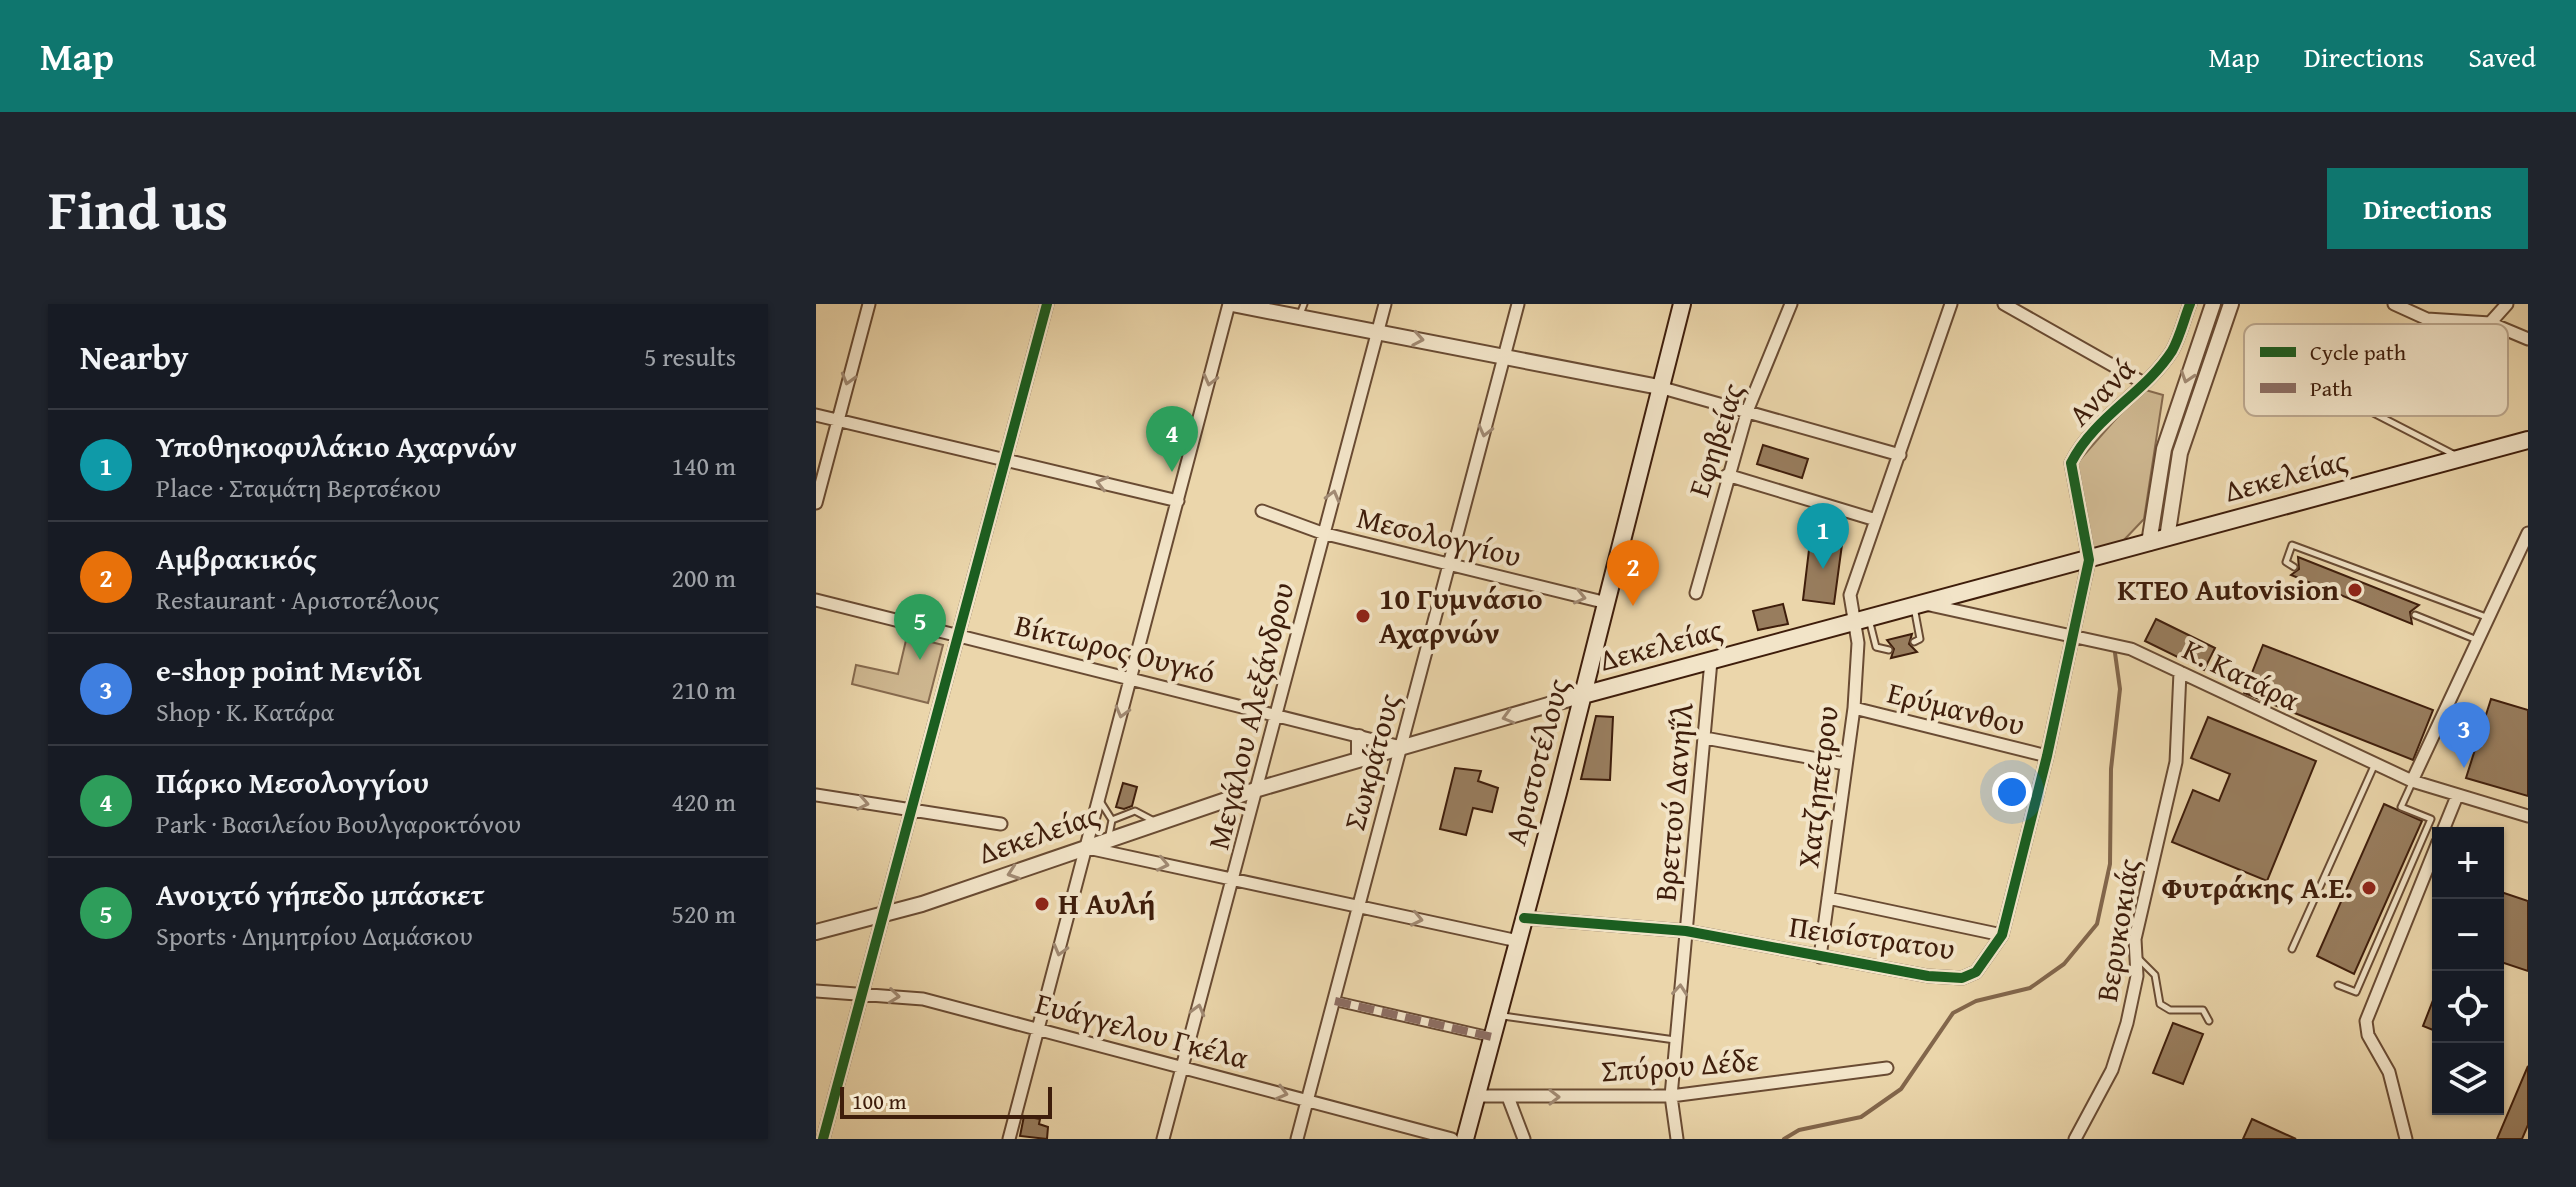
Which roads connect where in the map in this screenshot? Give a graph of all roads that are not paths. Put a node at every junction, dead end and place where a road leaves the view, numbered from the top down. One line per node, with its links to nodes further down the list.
1 (869, 304): 26 (street, one-way to 26)
2 (1047, 304): 30 (street)
3 (1230, 304): 15 (street); 32 (street, one-way to 32)
4 (1385, 304): 18 (street, Μεγάλου Αλεξάνδρου)
5 (1518, 304): 20 (street, Σωκράτους)
6 (1682, 304): 22 (main road, Αριστοτέλους)
7 (1791, 304): 23 (street, Εφηβείας)
8 (1951, 304): 28 (street, Χατζηπέτρου)
9 (2004, 304): 21 (street)
10 (2213, 304): 39 (street, one-way to 39)
11 (2231, 304): 38 (street)
12 (2394, 304): 16 (street)
13 (2507, 304): 16 (street)
14 (2185, 306): 21 (street, Ανανά)
15 (1301, 311): 18 (street)
16 (2490, 323)
17 (2508, 331): 19 (street)
18 (1378, 332): 20 (street, one-way to 20); 36 (street, Μεγάλου Αλεξάνδρου, one-way to 18)
19 (2528, 339)
20 (1504, 355): 22 (street); 41 (street, Σωκράτους, one-way to 41)
21 (2142, 382): 40 (street, Ανανά)
22 (1659, 387): 23 (street); 45 (main road, Αριστοτέλους)
23 (1748, 409): 28 (street); 31 (street, Εφηβείας)
24 (816, 415): 26 (street)
25 (2378, 416): 29 (lane)
26 (836, 420): 30 (street); 33 (street)
27 (2528, 440): 29 (main road, Δεκελείας)
28 (1900, 455): 35 (street, Χατζηπέτρου)
29 (2459, 458): 38 (main road, Δεκελείας)
30 (1007, 459): 32 (street, one-way to 30); 50 (street)
31 (1727, 475): 35 (street); 43 (street, Εφηβείας)
32 (1178, 501): 57 (street)
33 (816, 503)
34 (1262, 511): 36 (street, Μεσολογγίου)
35 (1876, 520): 49 (street, Χατζηπέτρου)
36 (1322, 533): 41 (street, Μεσολογγίου); 60 (street, Μεγάλου Αλεξάνδρου)
37 (2528, 533): 48 (street)
38 (2167, 538): 39 (main road, Δεκελείας)
39 (2149, 543): 40 (main road, Δεκελείας)
40 (2089, 560): 46 (main road, Δεκελείας); 51 (street, Πεισίστρατου)
41 (1450, 566): 45 (street, Μεσολογγίου, one-way to 45); 63 (street, Σωκράτους)
42 (2294, 567): 48 (lane)
43 (1696, 593)
44 (816, 600): 50 (street, Βίκτωρος Ουγκό)
45 (1607, 603): 58 (main road, Αριστοτέλους)
46 (1919, 605): 49 (main road, Δεκελείας); 51 (street, Κ. Κατάρα); 53 (lane)
47 (2415, 615): 52 (lane)
48 (2491, 619): 52 (street)
49 (1862, 621): 54 (lane); 55 (main road, Δεκελείας); 59 (street, Χατζηπέτρου)
50 (957, 633): 57 (street, Βίκτωρος Ουγκό); 73 (street)
51 (2074, 638): 56 (street, Κ. Κατάρα); 64 (street, Πεισίστρατου)
52 (2479, 641): 68 (street)
53 (1914, 642)
54 (1889, 650)
55 (1711, 661): 58 (main road, Δεκελείας); 62 (street, Βρεττού Δανηΐλ)
56 (2180, 672): 67 (street, Κ. Κατάρα); 92 (street, Βερυκοκιάς)
57 (1131, 678): 60 (street, Βίκτωρος Ουγκό); 72 (street, one-way to 72)
58 (1583, 695): 63 (street, Δεκελείας, one-way to 63); 86 (main road, Αριστοτέλους)
59 (1854, 708): 64 (street, Ερύμανθου); 66 (street, Χατζηπέτρου)
60 (1276, 715): 61 (street, Βίκτωρος Ουγκό); 69 (street, Μεγάλου Αλεξάνδρου)
61 (1359, 737): 63 (street, Βίκτωρος Ουγκό); 65 (street)
62 (1705, 738): 66 (street); 87 (street, Βρεττού Δανηΐλ)
63 (1401, 747): 65 (street, Δεκελείας); 84 (street, Σωκράτους)
64 (2047, 756): 89 (street, Πεισίστρατου)
65 (1359, 759): 69 (street, Δεκελείας)
66 (1845, 764): 83 (street, Χατζηπέτρου)
67 (2374, 765): 68 (street, Κ. Κατάρα); 91 (lane)
68 (2412, 781): 71 (street, Κ. Κατάρα); 94 (lane)
69 (1258, 789): 76 (street, Δεκελείας); 82 (street, Μεγάλου Αλεξάνδρου)
70 (816, 795): 73 (street, one-way to 73)
71 (2457, 796): 74 (street, Κ. Κατάρα); 78 (street)
72 (1100, 800): 75 (lane); 80 (street)
73 (911, 812): 77 (street); 85 (street)
74 (2528, 816)
75 (1112, 820): 76 (lane); 79 (lane)
76 (1155, 822): 79 (street, Δεκελείας)
77 (1001, 824)
78 (2444, 827)
79 (1108, 840): 80 (street, Δεκελείας)
80 (1087, 848): 82 (street, one-way to 82); 85 (street, Δεκελείας, one-way to 85); 100 (street, one-way to 100)
81 (2432, 857): 118 (street)
82 (1234, 879): 84 (street); 103 (street, Μεγάλου Αλεξάνδρου, one-way to 82)
83 (1828, 898): 89 (street); 93 (street, Χατζηπέτρου)
84 (1359, 906): 90 (street, one-way to 90); 97 (street, Σωκράτους)
85 (884, 914): 88 (street, Δεκελείας); 96 (street)
86 (1524, 918): 87 (street, Πεισίστρατου); 90 (main road, Αριστοτέλους)
87 (1686, 931): 93 (street, Πεισίστρατου); 102 (street, Βρεττού Δανηΐλ, one-way to 87)
88 (816, 932)
89 (2002, 935): 93 (street, Πεισίστρατου)
90 (1518, 941): 98 (main road, Αριστοτέλους)
91 (2292, 949)
92 (2135, 955): 99 (lane); 117 (street, Βερυκοκιάς)
93 (1820, 957)
94 (2338, 985)
95 (816, 991): 96 (street, Ευάγγελου Γκέλα)
96 (862, 993): 100 (street, Ευάγγελου Γκέλα, one-way to 100); 109 (street)
97 (1335, 1001): 101 (street); 108 (street, Σωκράτους)
98 (1498, 1015): 101 (main road, Αριστοτέλους); 102 (lane)
99 (2209, 1021)
100 (1039, 1027): 103 (street, Ευάγγελου Γκέλα); 110 (street)
101 (1492, 1037): 105 (main road, Αριστοτέλους)
102 (1675, 1040): 106 (street, Βρεττού Δανηΐλ)
103 (1183, 1066): 108 (street, Ευάγγελου Γκέλα, one-way to 108); 111 (street, Μεγάλου Αλεξάνδρου)
104 (1887, 1068): 106 (street, Σπύρου Δέδε)
105 (1476, 1096): 107 (street, Σπύρου Δέδε); 114 (main road, Αριστοτέλους)
106 (1671, 1096): 107 (street, Σπύρου Δέδε, one-way to 106); 116 (street, Βρεττού Δανηΐλ)
107 (1508, 1097): 115 (street)
108 (1307, 1100): 112 (street, Σωκράτους); 113 (street, Ευάγγελου Γκέλα)
109 (823, 1139)
110 (1009, 1139)
111 (1163, 1139)
112 (1297, 1139)
113 (1452, 1139)
114 (1465, 1139)
115 (1524, 1139)
116 (1677, 1139)
117 (2075, 1139)
118 (2406, 1139)

